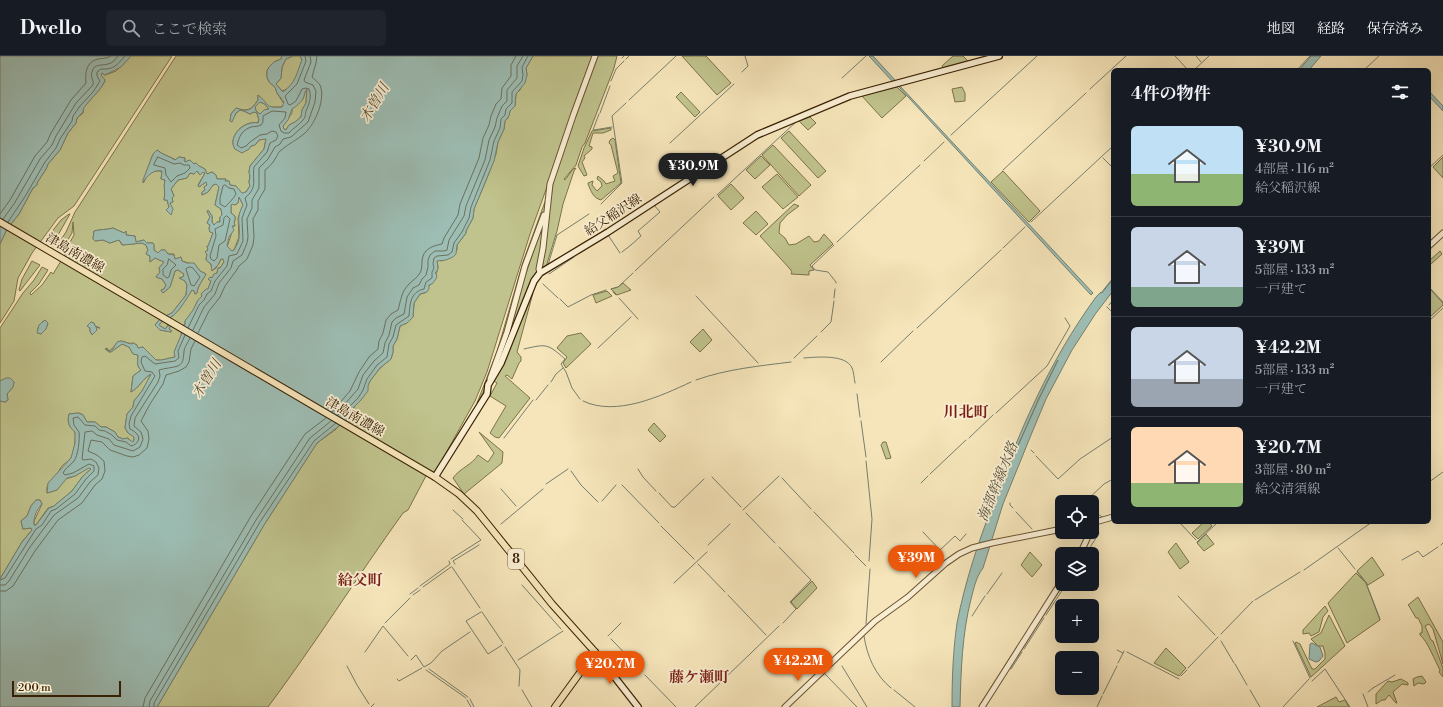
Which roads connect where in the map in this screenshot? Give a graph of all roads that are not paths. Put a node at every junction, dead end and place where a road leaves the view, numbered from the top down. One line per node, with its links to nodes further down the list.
1 (596, 56): 3 (street)
2 (999, 56): 7 (main road, 給父稲沢線)
3 (546, 209): 7 (street); 8 (street)
4 (0, 222): 9 (main road, 津島南濃線 / 8)
5 (1443, 233): 6 (street)
6 (1431, 244)
7 (540, 273): 8 (main road, 給父稲沢線)
8 (488, 385): 9 (main road, 給父稲沢線)
9 (432, 475): 14 (main road, 津島南濃線 / 8)
10 (1111, 518): 11 (street)
11 (1099, 521)
12 (1055, 530): 17 (street)
13 (1056, 591): 18 (street)
14 (595, 652): 15 (main road); 16 (main road)
15 (555, 707)
16 (638, 707)
17 (785, 707)
18 (982, 707)

